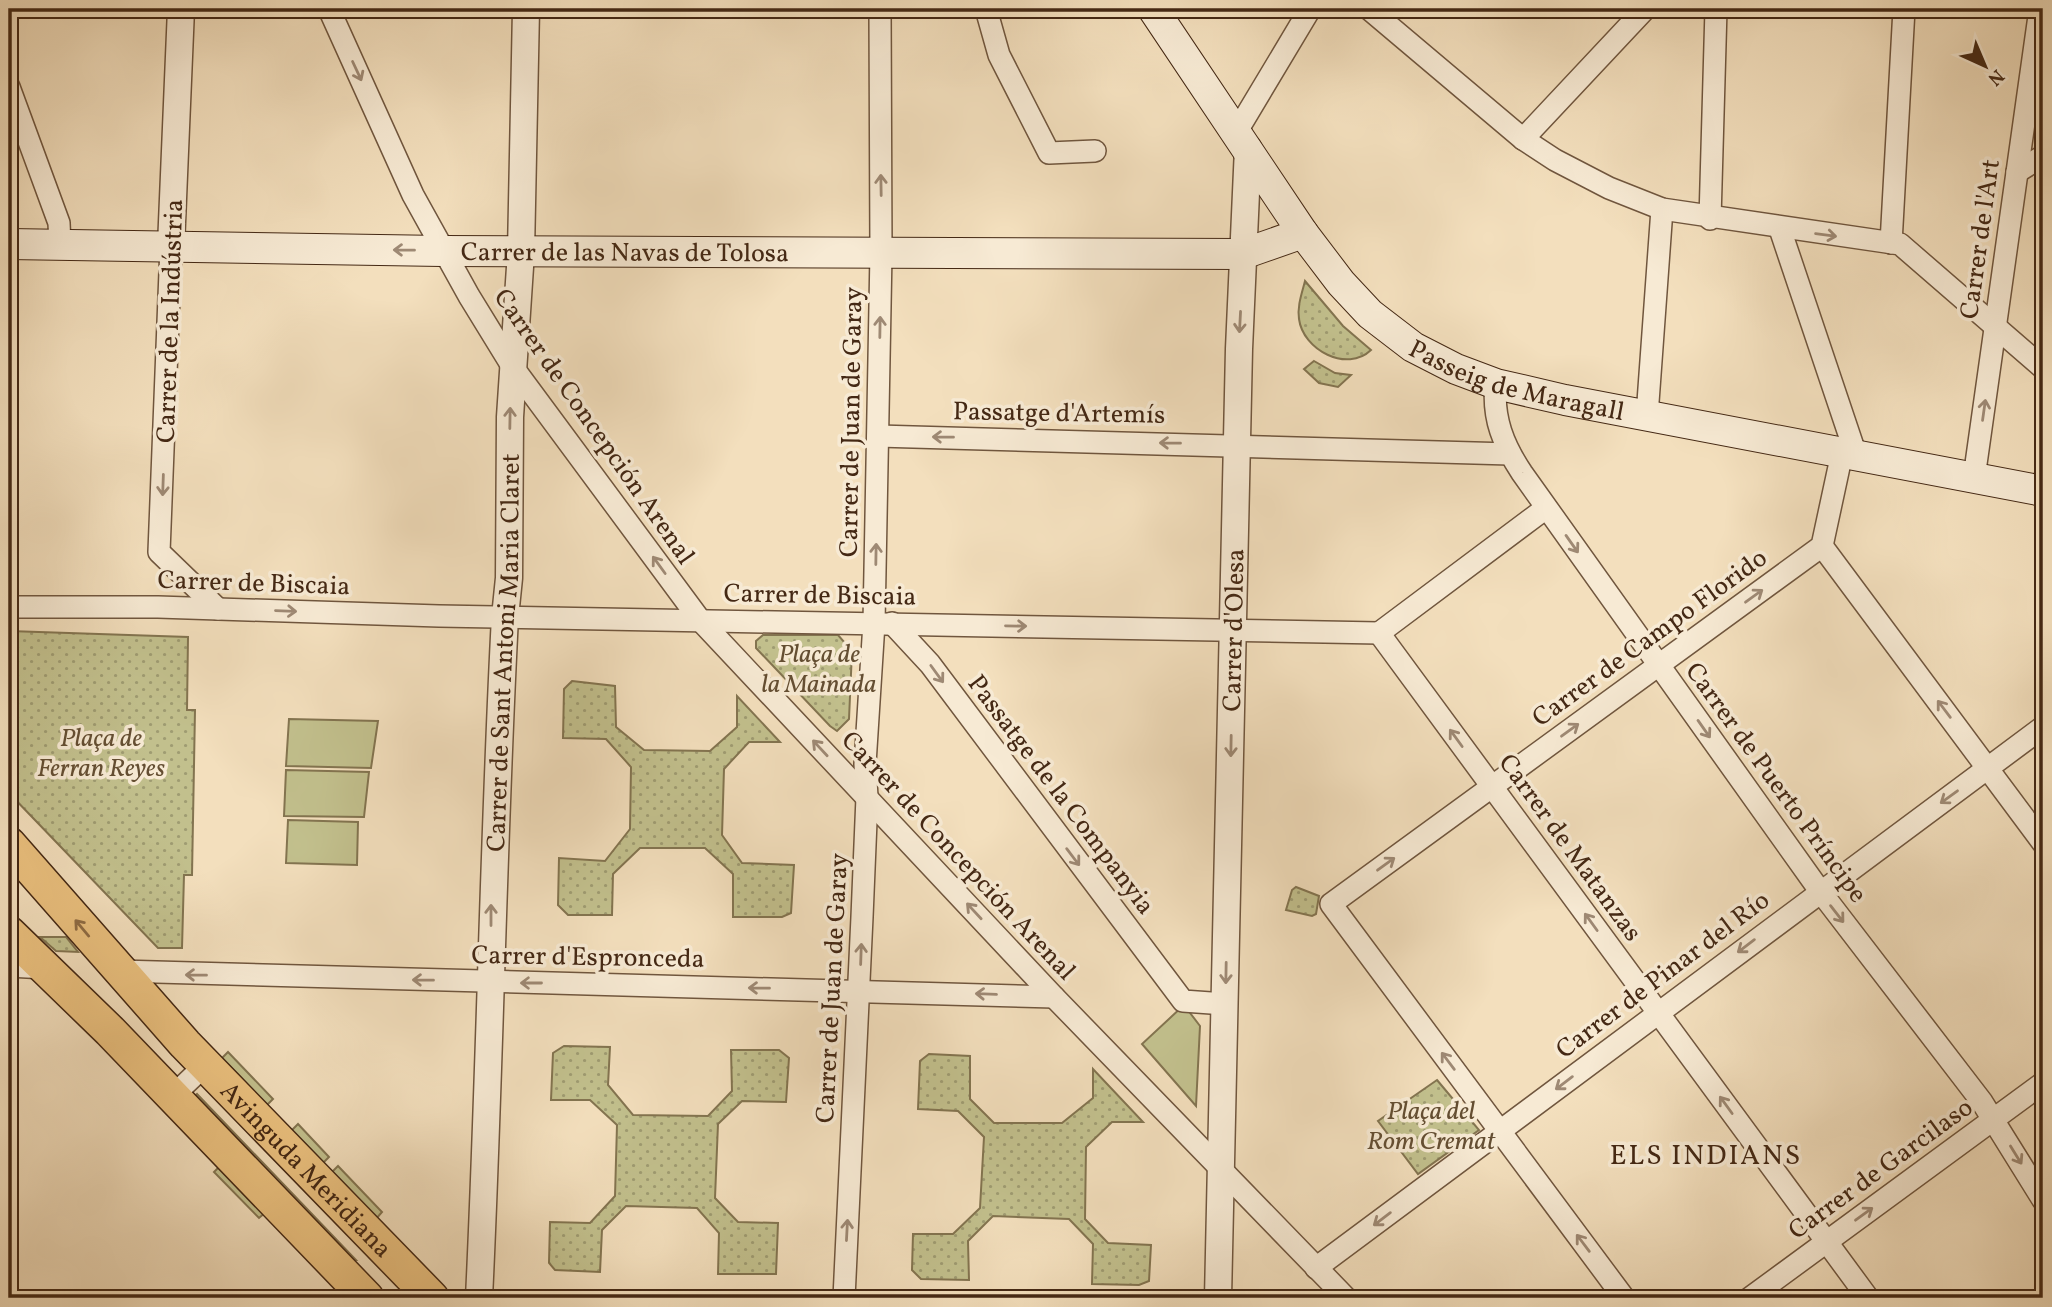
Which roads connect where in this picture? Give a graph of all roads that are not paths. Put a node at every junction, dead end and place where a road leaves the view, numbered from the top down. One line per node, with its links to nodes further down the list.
1 (181, 9): 26 (street, Carrer de la Indústria)
2 (329, 9): 27 (street, Carrer de Concepción Arenal, one-way to 27)
3 (526, 9): 28 (street, Carrer de Sant Antoni Maria Claret)
4 (880, 9): 29 (street, Carrer de Juan de Garay, one-way to 4)
5 (986, 9): 16 (street)
6 (1153, 9): 15 (main road, Passeig de Maragall)
7 (1310, 9): 15 (street)
8 (1369, 9): 14 (street)
9 (1645, 9): 14 (street)
10 (1716, 9): 20 (street)
11 (1904, 9): 23 (street)
12 (2040, 9): 18 (street, Carrer de l'Art)
13 (9, 87): 25 (street)
14 (1523, 139): 19 (street)
15 (1242, 140): 22 (main road, Passeig de Maragall); 30 (street, Carrer d'Olesa)
16 (1094, 151)
17 (2043, 156): 18 (street)
18 (2017, 172): 31 (street, Carrer de l'Art)
19 (1662, 209): 20 (street); 35 (street)
20 (1710, 219): 21 (street)
21 (1780, 229): 23 (street, one-way to 23); 39 (street)
22 (1303, 233): 30 (main road, Carrer de las Navas de Tolosa); 34 (main road, Passeig de Maragall)
23 (1891, 243): 31 (street)
24 (9, 244): 25 (main road, Carrer de las Navas de Tolosa)
25 (60, 245): 26 (main road, Carrer de las Navas de Tolosa)
26 (171, 246): 27 (main road, Carrer de las Navas de Tolosa, one-way to 26); 45 (street, Carrer de la Indústria, one-way to 45)
27 (442, 251): 28 (main road, Carrer de las Navas de Tolosa); 32 (street, Carrer de Concepción Arenal)
28 (521, 251): 29 (main road, Carrer de las Navas de Tolosa); 32 (street, Carrer de Sant Antoni Maria Claret)
29 (881, 253): 30 (main road, Carrer de las Navas de Tolosa); 36 (street, Carrer de Juan de Garay, one-way to 29)
30 (1243, 254): 37 (street, Carrer d'Olesa, one-way to 37)
31 (1996, 326): 33 (street); 40 (street, Carrer de l'Art, one-way to 31)
32 (512, 366): 46 (street, Carrer de Sant Antoni Maria Claret, one-way to 32); 47 (street, Carrer de Concepción Arenal, one-way to 32)
33 (2043, 368)
34 (1496, 384): 35 (main road, Passeig de Maragall); 38 (street, Carrer de Puerto Príncipe)
35 (1647, 416): 39 (main road, Passeig de Maragall)
36 (878, 436): 37 (street, Passatge d'Artemís, one-way to 36); 48 (street, Carrer de Juan de Garay, one-way to 36)
37 (1238, 445): 38 (street, Passatge d'Artemís); 49 (street, Carrer d'Olesa)
38 (1510, 454): 42 (street, Carrer de Puerto Príncipe)
39 (1849, 454): 40 (main road, Passeig de Maragall); 43 (street)
40 (1974, 478): 41 (main road, Passeig de Maragall)
41 (2043, 491)
42 (1546, 508): 50 (street); 51 (street, Carrer de Puerto Príncipe, one-way to 51)
43 (1822, 546): 51 (street, Carrer de Campo Florido, one-way to 43); 53 (street, one-way to 43)
44 (9, 607): 45 (street, Carrer de Biscaia)
45 (218, 609): 46 (street, Carrer de Biscaia, one-way to 46)
46 (505, 617): 47 (street, Carrer de Biscaia); 63 (street, Carrer de Sant Antoni Maria Claret, one-way to 46)
47 (700, 620): 48 (street, Carrer de Biscaia); 55 (street, Carrer de Concepción Arenal, one-way to 47)
48 (883, 623): 49 (street, Carrer de Biscaia, one-way to 49); 55 (street, Carrer de Juan de Garay); 66 (street, Passatge de la Companyia, one-way to 66)
49 (1234, 630): 50 (street, Carrer de Biscaia); 66 (street, Carrer d'Olesa, one-way to 66)
50 (1379, 633): 54 (street, Carrer de Matanzas, one-way to 50)
51 (1658, 665): 54 (street, Carrer de Campo Florido, one-way to 51); 58 (street, Carrer de Puerto Príncipe, one-way to 58)
52 (2043, 727): 53 (street, Carrer de Pinar del Río)
53 (1989, 769): 56 (street); 58 (street, Carrer de Pinar del Río, one-way to 58)
54 (1492, 786): 67 (street, Carrer de Matanzas, one-way to 54); 72 (street, Carrer de Campo Florido, one-way to 54)
55 (867, 797): 64 (street, Carrer de Juan de Garay, one-way to 55); 65 (street, Carrer de Concepción Arenal, one-way to 55)
56 (2043, 843)
57 (9, 844): 62 (main road, Avinguda Meridiana, one-way to 57)
58 (1820, 891): 67 (street, Carrer de Pinar del Río, one-way to 67); 71 (street, Carrer de Puerto Príncipe, one-way to 71)
59 (9, 933): 61 (main road, Avinguda Meridiana)
60 (9, 966): 61 (street)
61 (45, 968): 62 (main road); 70 (main road, Avinguda Meridiana)
62 (120, 971): 63 (street, Carrer d'Espronceda, one-way to 62); 68 (main road, Avinguda Meridiana)
63 (491, 983): 64 (street, Carrer d'Espronceda, one-way to 63); 79 (street, Carrer de Sant Antoni Maria Claret)
64 (859, 989): 65 (street, Carrer d'Espronceda, one-way to 64); 80 (street, Carrer de Juan de Garay, one-way to 64)
65 (1054, 997): 73 (street, Carrer de Concepción Arenal)
66 (1225, 1004): 73 (street, Carrer d'Olesa)
67 (1658, 1013): 72 (street, Carrer de Pinar del Río, one-way to 72); 75 (street, Carrer de Matanzas, one-way to 67)
68 (210, 1069): 70 (street, Avinguda Meridiana); 78 (main road, Avinguda Meridiana)
69 (2043, 1083): 71 (street, Carrer de Garcilaso)
70 (178, 1101): 77 (main road, Avinguda Meridiana)
71 (1994, 1120): 74 (street, Carrer de Puerto Príncipe, one-way to 74); 75 (street, Carrer de Garcilaso, one-way to 71)
72 (1500, 1131): 76 (street, Carrer de Pinar del Río, one-way to 76); 83 (street, one-way to 72)
73 (1221, 1170): 76 (street, Carrer de Concepción Arenal); 81 (street, Carrer d'Olesa)
74 (2043, 1200)
75 (1826, 1242): 84 (street, Carrer de Garcilaso); 85 (street, Carrer de Matanzas)
76 (1316, 1268): 82 (street, Carrer de Concepción Arenal)
77 (367, 1298)
78 (432, 1298)
79 (480, 1298)
80 (844, 1298)
81 (1218, 1298)
82 (1346, 1298)
83 (1624, 1298)
84 (1750, 1298)
85 (1868, 1298)

